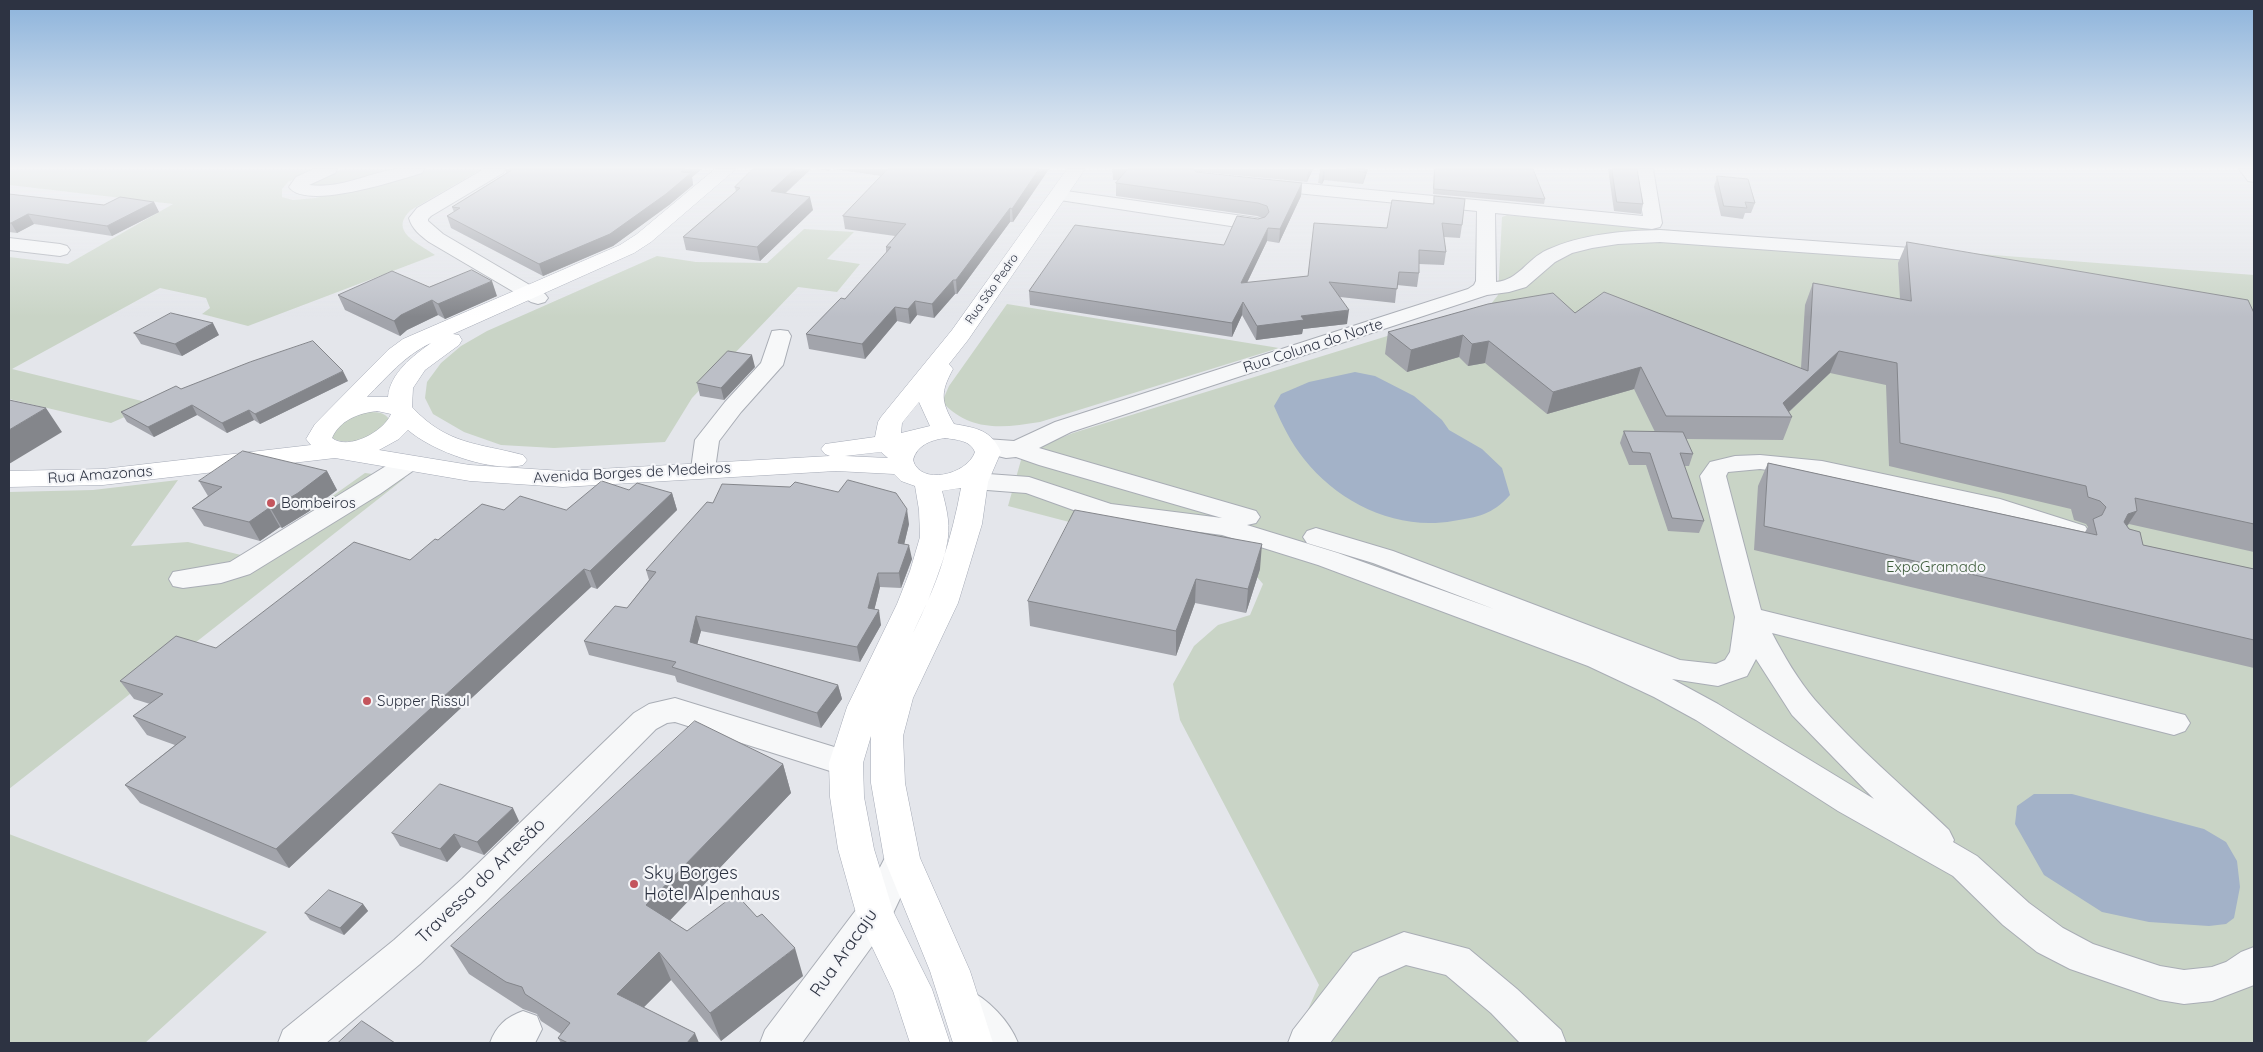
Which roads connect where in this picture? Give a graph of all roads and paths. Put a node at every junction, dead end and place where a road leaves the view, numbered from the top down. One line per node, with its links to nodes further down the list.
1 (418, 218): 15 (street)
2 (674, 218): 15 (main road)
3 (1043, 218): 16 (main road, Rua São Pedro)
4 (1232, 218): 9 (street)
5 (1486, 218): 14 (street)
6 (1602, 218): 8 (street)
7 (1652, 218): 8 (street)
8 (1653, 223): 10 (street)
9 (1257, 224)
10 (1690, 226)
11 (9, 244): 12 (street)
12 (60, 250)
13 (1955, 258): 14 (street, Rua Coluna do Norte)
14 (1482, 289): 19 (street, Rua Coluna do Norte)
15 (533, 295): 18 (main road); 21 (main road)
16 (960, 335): 20 (main road, Rua São Pedro); 22 (main road, Rua São Pedro)
17 (780, 336): 25 (street)
18 (402, 411): 21 (main road); 21 (main road); 25 (main road, Avenida Borges de Medeiros)
19 (1063, 427): 23 (street, Rua Coluna do Norte); 26 (street, Rua Coluna do Norte)
20 (945, 430): 22 (main road, Avenida Borges de Medeiros); 26 (main road)
21 (331, 431): 24 (main road, Avenida Borges de Medeiros); 27 (main road, Rua Amazonas)
22 (895, 447): 25 (main road, Avenida Borges de Medeiros); 25 (main road, Avenida Borges de Medeiros); 28 (main road)
23 (1018, 449): 26 (street); 31 (street)
24 (397, 461): 25 (main road, Avenida Borges de Medeiros); 30 (street)
25 (704, 462)
26 (976, 462): 28 (main road); 31 (street); 35 (main road)
27 (9, 479)
28 (927, 482): 34 (main road)
29 (2076, 532): 32 (street)
30 (184, 579)
31 (1463, 597): 32 (street); 37 (street)
32 (1749, 617): 33 (street); 37 (street)
33 (2174, 723)
34 (846, 763): 35 (main road); 38 (main road); 41 (street, Travessa do Artesão)
35 (888, 783): 36 (main road)
36 (902, 858): 38 (street, Rua Aracaju); 40 (main road)
37 (1966, 866): 39 (street)
38 (874, 913): 42 (street, Rua Aracaju); 43 (main road)
39 (2254, 964)
40 (962, 1002): 44 (main road); 45 (street)
41 (297, 1043)
42 (779, 1043)
43 (930, 1043)
44 (973, 1043)
45 (999, 1043)
46 (1307, 1043): 47 (street)
47 (1547, 1043)

